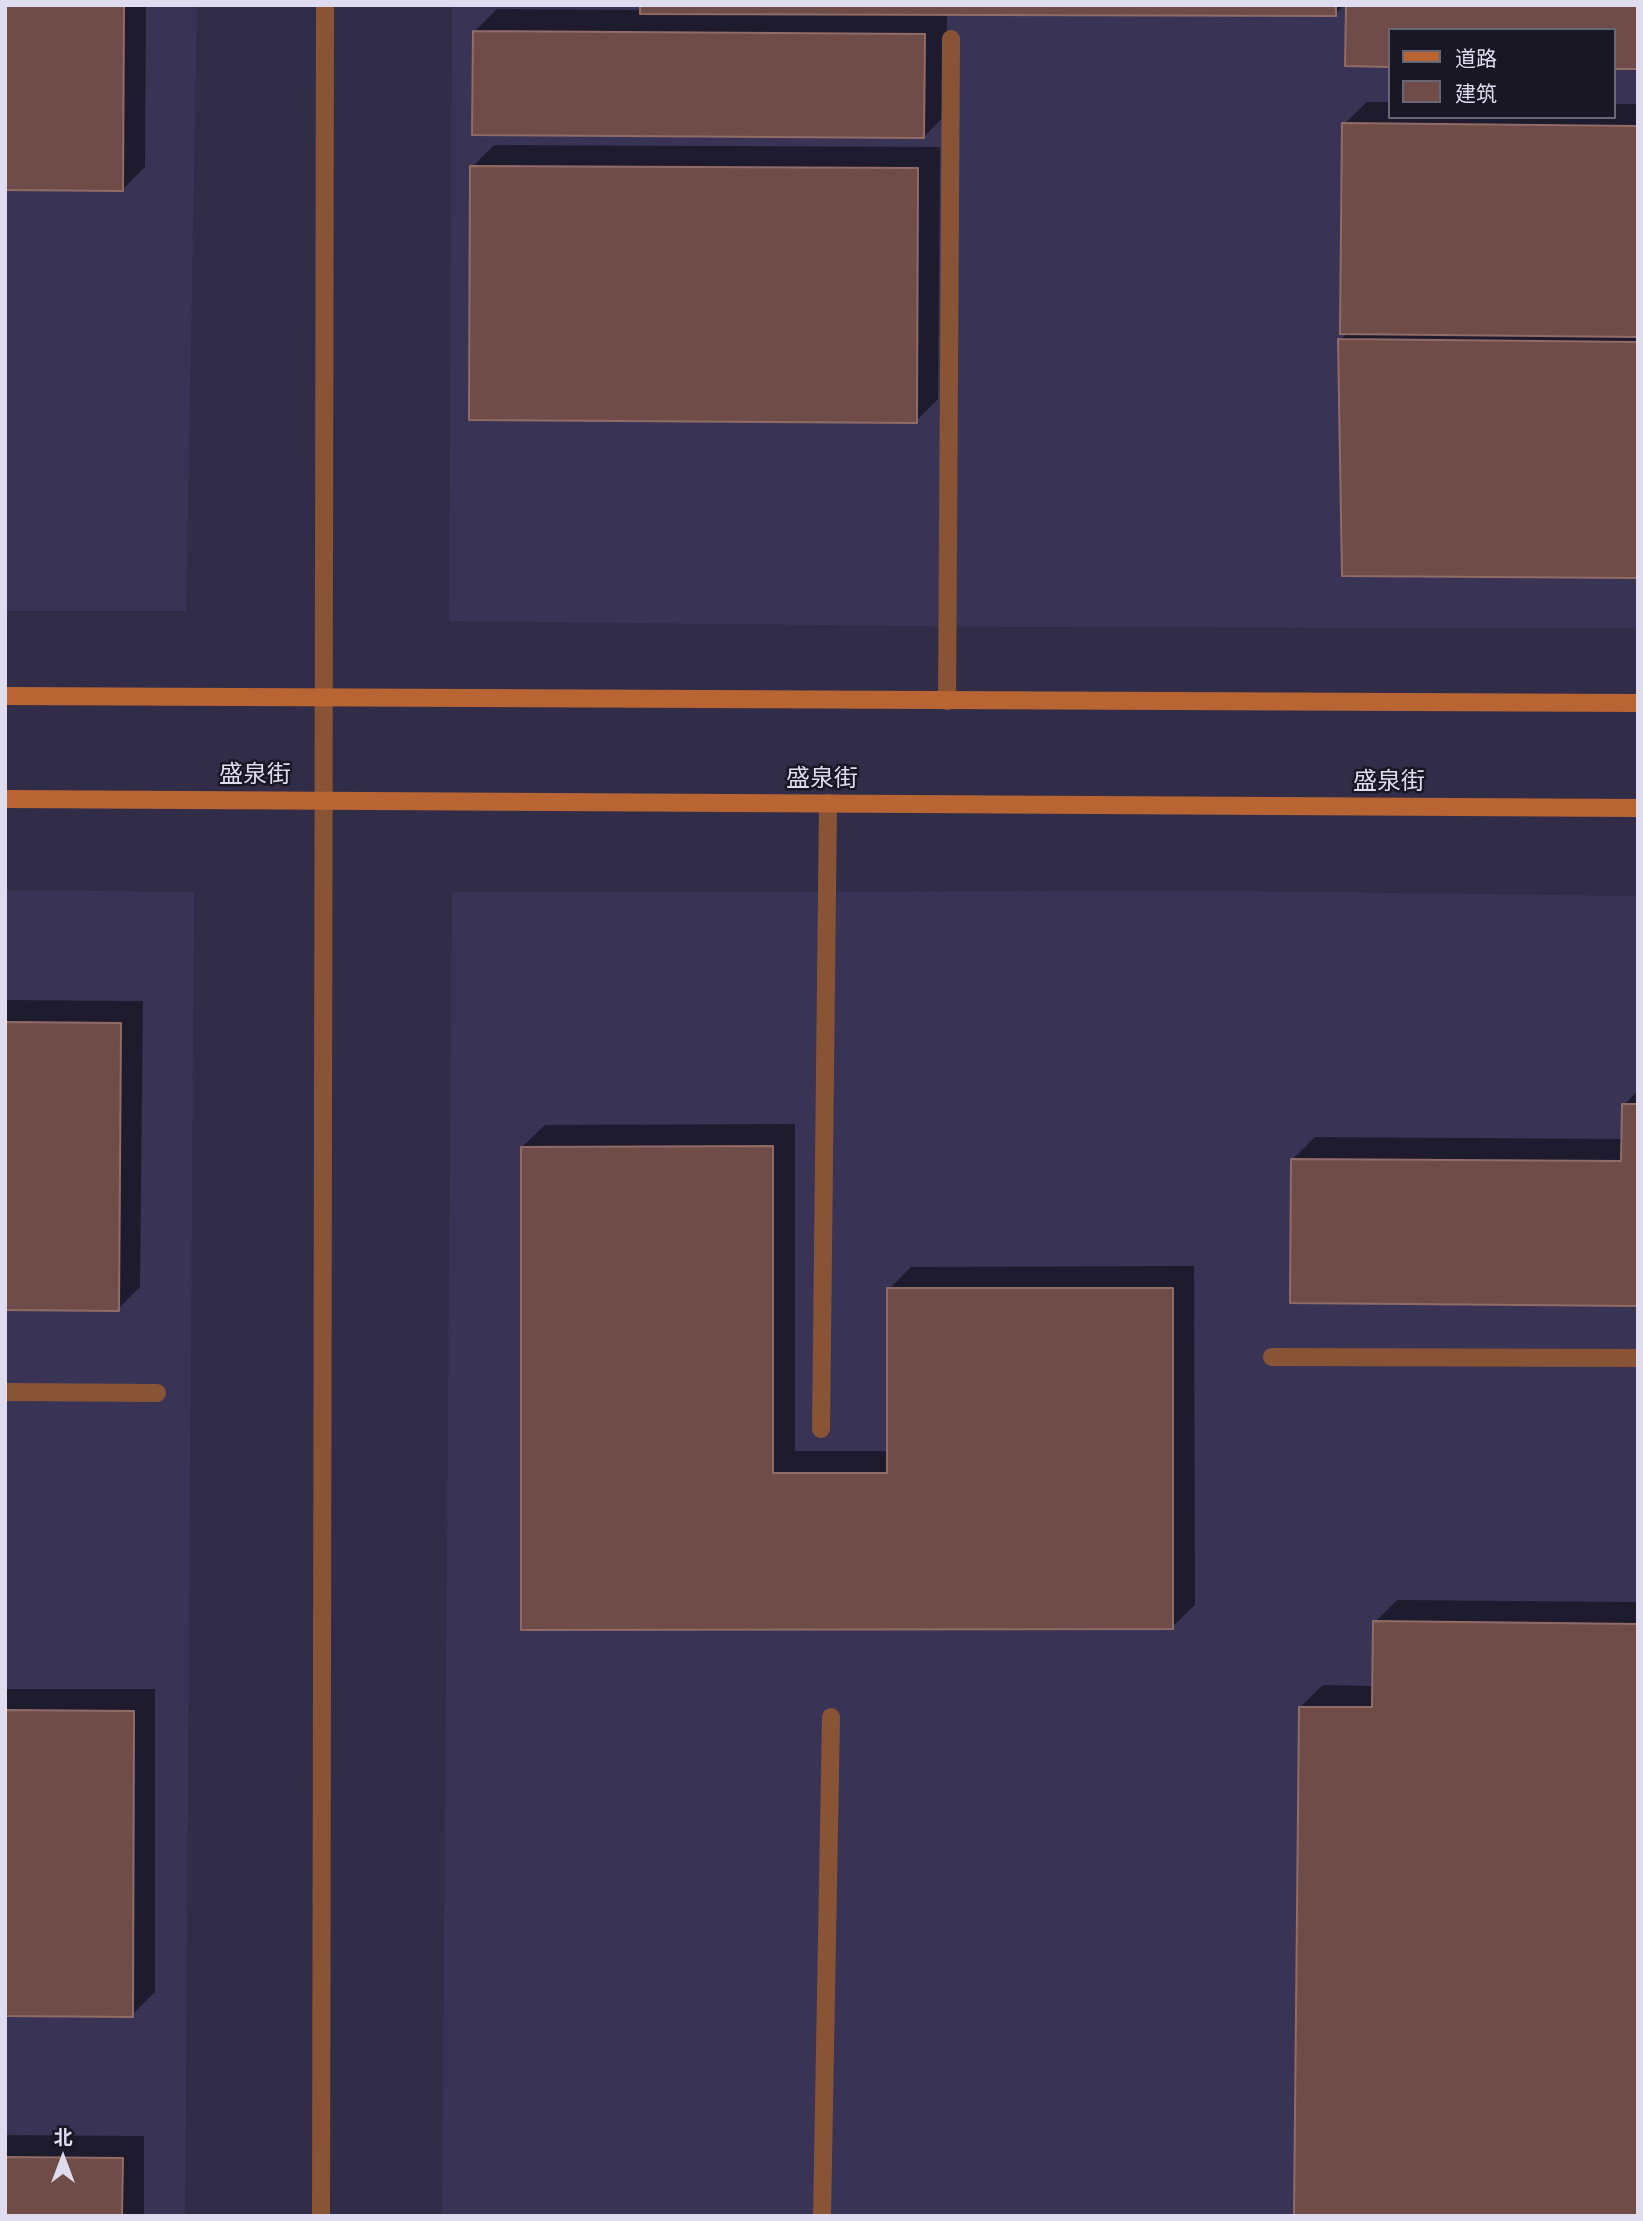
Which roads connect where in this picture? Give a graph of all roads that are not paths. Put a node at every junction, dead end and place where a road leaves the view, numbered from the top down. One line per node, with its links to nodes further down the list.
1 (325, 5): 4 (street)
2 (951, 38): 5 (street)
3 (5, 696): 4 (main road)
4 (324, 698): 5 (main road); 8 (street)
5 (947, 701): 6 (main road)
6 (1638, 703)
7 (5, 799): 8 (main road, 盛泉街)
8 (324, 800): 9 (main road, 盛泉街); 17 (street)
9 (828, 803): 10 (main road, 盛泉街); 15 (street)
10 (1638, 808)
11 (1272, 1357): 12 (street)
12 (1638, 1358)
13 (5, 1392): 14 (street)
14 (157, 1393)
15 (821, 1429)
16 (831, 1717): 18 (street)
17 (321, 2216)
18 (822, 2216)

